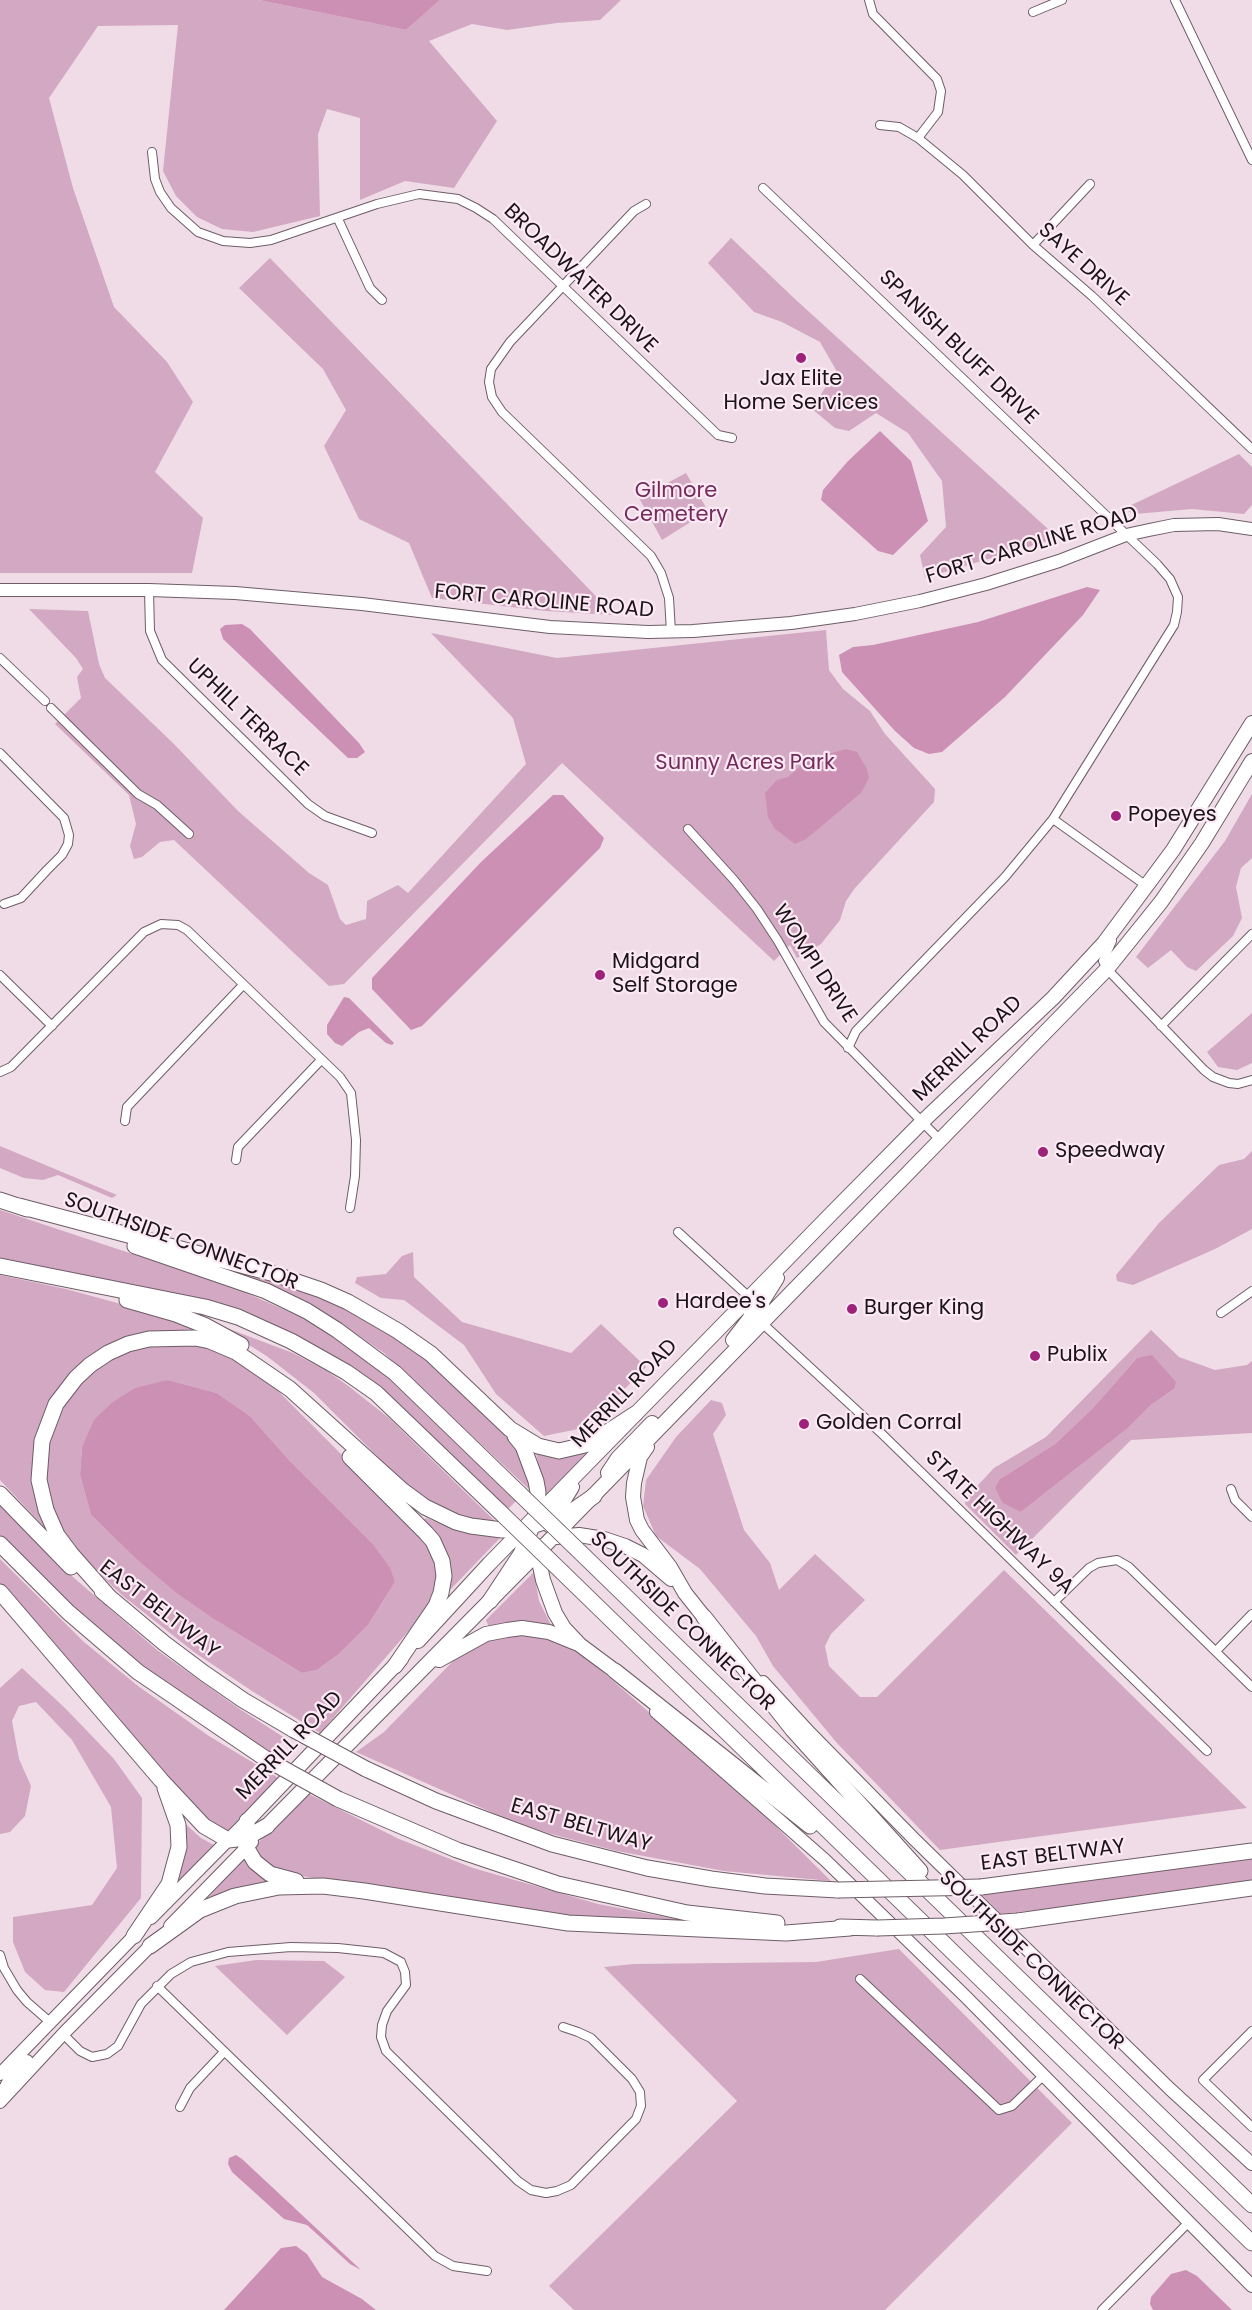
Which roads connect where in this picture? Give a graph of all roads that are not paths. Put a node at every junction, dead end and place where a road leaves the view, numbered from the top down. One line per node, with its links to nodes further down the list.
1 (868, 0): 6 (street)
2 (1062, 0): 4 (street)
3 (1174, 0): 8 (street)
4 (1033, 12)
5 (880, 125): 6 (street, SAYE DRIVE)
6 (918, 138): 13 (street, SAYE DRIVE)
7 (152, 152): 12 (street, BROADWATER DRIVE)
8 (1252, 160)
9 (1089, 184): 13 (street)
10 (763, 188): 19 (street, SPANISH BLUFF DRIVE)
11 (646, 204): 14 (street)
12 (338, 219): 14 (street, BROADWATER DRIVE); 15 (street)
13 (1033, 245): 17 (street, SAYE DRIVE)
14 (562, 287): 16 (street, BROADWATER DRIVE); 22 (street)
15 (382, 300)
16 (732, 438)
17 (1252, 449)
18 (1252, 529): 19 (street, FORT CAROLINE ROAD)
19 (1126, 535): 22 (street, FORT CAROLINE ROAD); 27 (street, SPANISH BLUFF DRIVE)
20 (0, 590): 21 (street, FORT CAROLINE ROAD)
21 (149, 590): 22 (street, FORT CAROLINE ROAD); 29 (street, UPHILL TERRACE)
22 (671, 632)
23 (0, 658): 30 (street)
24 (1252, 723): 31 (main road, MERRILL ROAD)
25 (1, 755): 32 (street)
26 (1252, 761): 35 (main road, MERRILL ROAD)
27 (1053, 819): 31 (street); 40 (street, SPANISH BLUFF DRIVE)
28 (688, 829): 40 (street, WOMPI DRIVE)
29 (372, 833)
30 (189, 834)
31 (1148, 887): 33 (main road, MERRILL ROAD)
32 (4, 904)
33 (1131, 910): 35 (street); 45 (main road, MERRILL ROAD)
34 (1252, 934): 39 (street)
35 (1107, 969): 39 (street); 46 (main road, MERRILL ROAD)
36 (0, 975): 38 (street)
37 (242, 986): 38 (street); 41 (street); 44 (street)
38 (52, 1026): 42 (street)
39 (1161, 1026): 43 (street)
40 (848, 1048): 45 (street, WOMPI DRIVE)
41 (321, 1060): 47 (street); 50 (street)
42 (0, 1072)
43 (1252, 1080)
44 (125, 1121)
45 (922, 1122): 46 (street, WOMPI DRIVE); 51 (main road, MERRILL ROAD)
46 (940, 1140): 58 (main road, MERRILL ROAD)
47 (237, 1160)
48 (0, 1200): 49 (highway, SOUTHSIDE CONNECTOR)
49 (19, 1206): 62 (highway); 95 (highway, SOUTHSIDE CONNECTOR, bridge)
50 (350, 1208)
51 (830, 1215): 56 (main road, MERRILL ROAD); 58 (main road)
52 (678, 1232): 56 (street)
53 (0, 1266): 54 (highway)
54 (92, 1284): 66 (highway); 89 (highway, bridge)
55 (1252, 1291): 57 (street)
56 (749, 1297): 60 (main road, MERRILL ROAD); 65 (main road)
57 (1221, 1313)
58 (762, 1323): 61 (main road, MERRILL ROAD); 74 (street, STATE HIGHWAY 9A)
59 (260, 1368): 66 (highway); 72 (highway); 79 (highway)
60 (635, 1414): 62 (highway); 68 (main road, MERRILL ROAD)
61 (664, 1424): 65 (main road, MERRILL ROAD); 71 (main road)
62 (510, 1429): 68 (highway)
63 (1231, 1489): 67 (street)
64 (0, 1494): 72 (highway, EAST BELTWAY)
65 (594, 1496): 68 (highway)
66 (425, 1507): 68 (highway)
67 (1252, 1517)
68 (539, 1532): 71 (main road); 73 (highway); 77 (main road); 79 (main road, MERRILL ROAD)
69 (0, 1544): 93 (highway, bridge)
70 (0, 1592): 84 (highway)
71 (685, 1593): 76 (main road)
72 (110, 1598): 90 (highway, EAST BELTWAY, bridge)
73 (490, 1601): 80 (main road, MERRILL ROAD)
74 (1054, 1602): 78 (street); 83 (street, STATE HIGHWAY 9A)
75 (1252, 1614): 78 (street)
76 (704, 1617): 95 (highway); 110 (street)
77 (580, 1645): 80 (main road); 81 (main road)
78 (1215, 1651): 82 (street)
79 (394, 1666): 85 (main road, MERRILL ROAD)
80 (424, 1668): 86 (main road, MERRILL ROAD)
81 (615, 1671): 89 (highway); 106 (street)
82 (1252, 1687)
83 (1207, 1751)
84 (161, 1780): 87 (highway); 94 (highway)
85 (247, 1821): 87 (street, MERRILL ROAD); 88 (highway)
86 (267, 1826): 88 (highway)
87 (228, 1840): 88 (highway); 94 (street, MERRILL ROAD)
88 (246, 1842): 91 (highway); 96 (street)
89 (844, 1847): 113 (highway)
90 (1252, 1851)
91 (323, 1886): 93 (highway); 96 (highway)
92 (1252, 1888): 93 (highway, bridge)
93 (850, 1928)
94 (129, 1941): 100 (street, MERRILL ROAD); 103 (street)
95 (983, 1943): 111 (highway, SOUTHSIDE CONNECTOR)
96 (150, 1946): 103 (street)
97 (0, 1955): 100 (street)
98 (860, 1979): 106 (street)
99 (157, 1986): 101 (street); 103 (street); 104 (street)
100 (50, 2022): 105 (street, MERRILL ROAD); 107 (street)
101 (562, 2027)
102 (1252, 2031): 109 (street)
103 (63, 2034): 107 (street)
104 (224, 2052): 108 (street); 114 (street)
105 (0, 2074)
106 (1044, 2075): 112 (street)
107 (0, 2102)
108 (180, 2107)
109 (1252, 2127)
110 (1252, 2164)
111 (1252, 2205)
112 (1189, 2222): 115 (street); 116 (street)
113 (1252, 2243)
114 (487, 2271)
115 (1252, 2286)
116 (1101, 2310)

